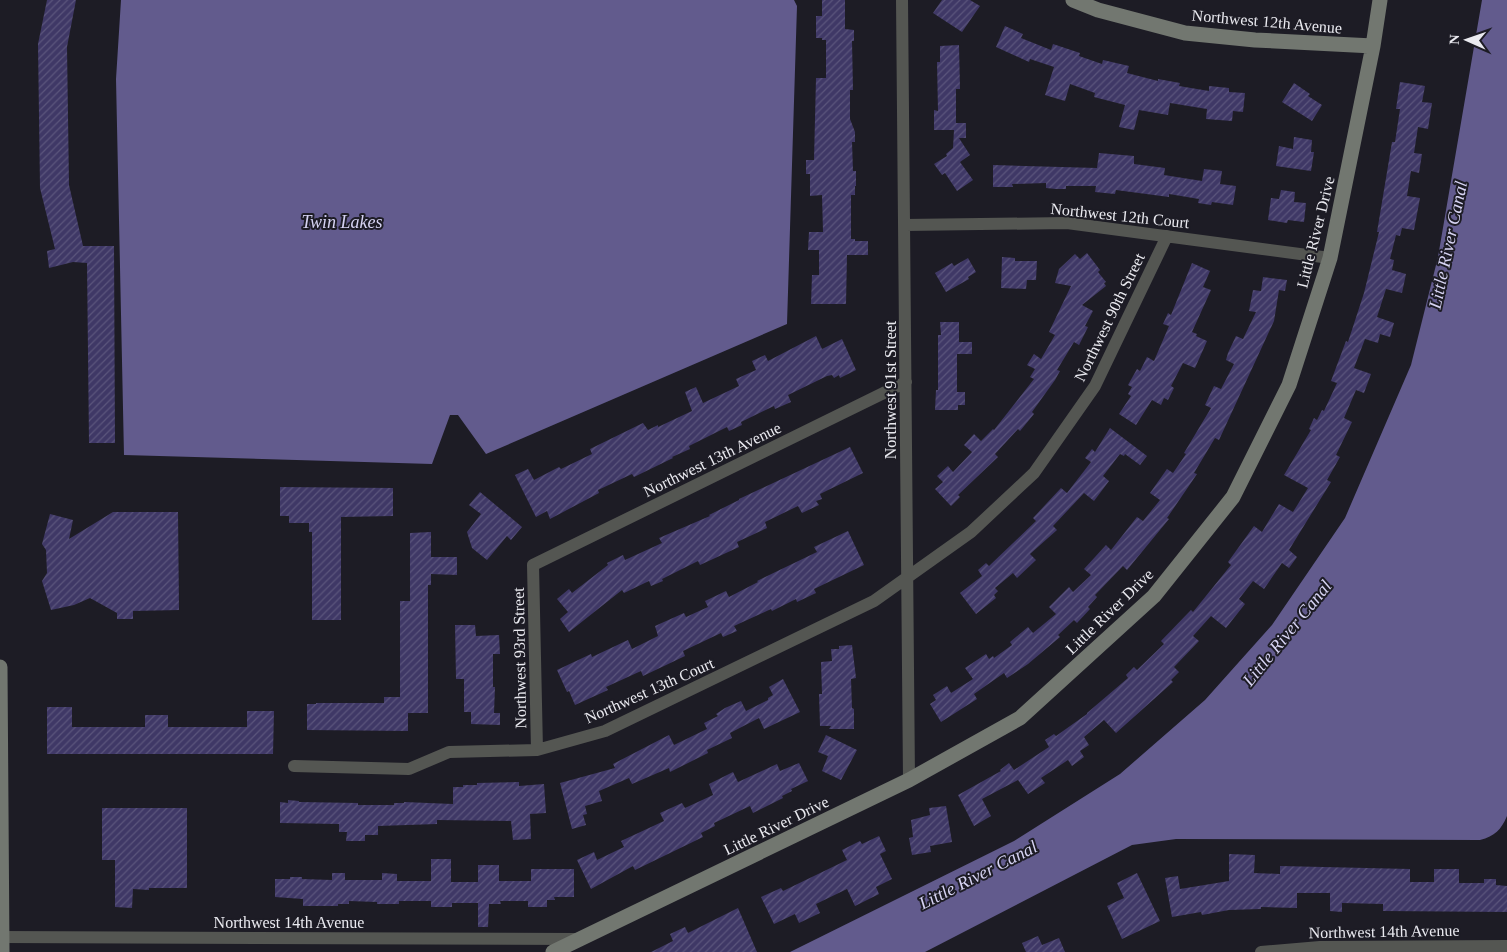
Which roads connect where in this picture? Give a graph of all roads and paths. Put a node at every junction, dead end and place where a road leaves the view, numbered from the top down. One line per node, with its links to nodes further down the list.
1 (902, 0): 5 (street, Northwest 91st Street)
2 (1073, 0): 4 (street, Northwest 12th Avenue)
3 (1380, 0): 4 (street, Little River Drive)
4 (1373, 46): 7 (street, Little River Drive)
5 (905, 225): 6 (street, Northwest 12th Court); 8 (street, Northwest 91st Street)
6 (1167, 236): 7 (street, Northwest 12th Court); 10 (street, Northwest 90th Street)
7 (1330, 258): 14 (street, Little River Drive)
8 (906, 382): 9 (street, Northwest 13th Avenue); 10 (street, Northwest 91st Street)
9 (533, 565): 12 (street, Northwest 93rd Street)
10 (908, 577): 12 (street, Northwest 13th Court); 14 (street, Northwest 91st Street)
11 (0, 667): 16 (street)
12 (537, 750): 13 (street, Northwest 13th Court)
13 (294, 766)
14 (909, 780): 15 (street, Little River Drive)
15 (578, 940): 17 (street, Northwest 14th Avenue); 20 (street, Little River Drive)
16 (2, 942): 17 (street, Northwest 14th Avenue)
17 (463, 946)
18 (1504, 948): 19 (street, Northwest 14th Avenue)
19 (1320, 949): 21 (street, Northwest 14th Avenue)
20 (553, 952)
21 (1261, 952)

